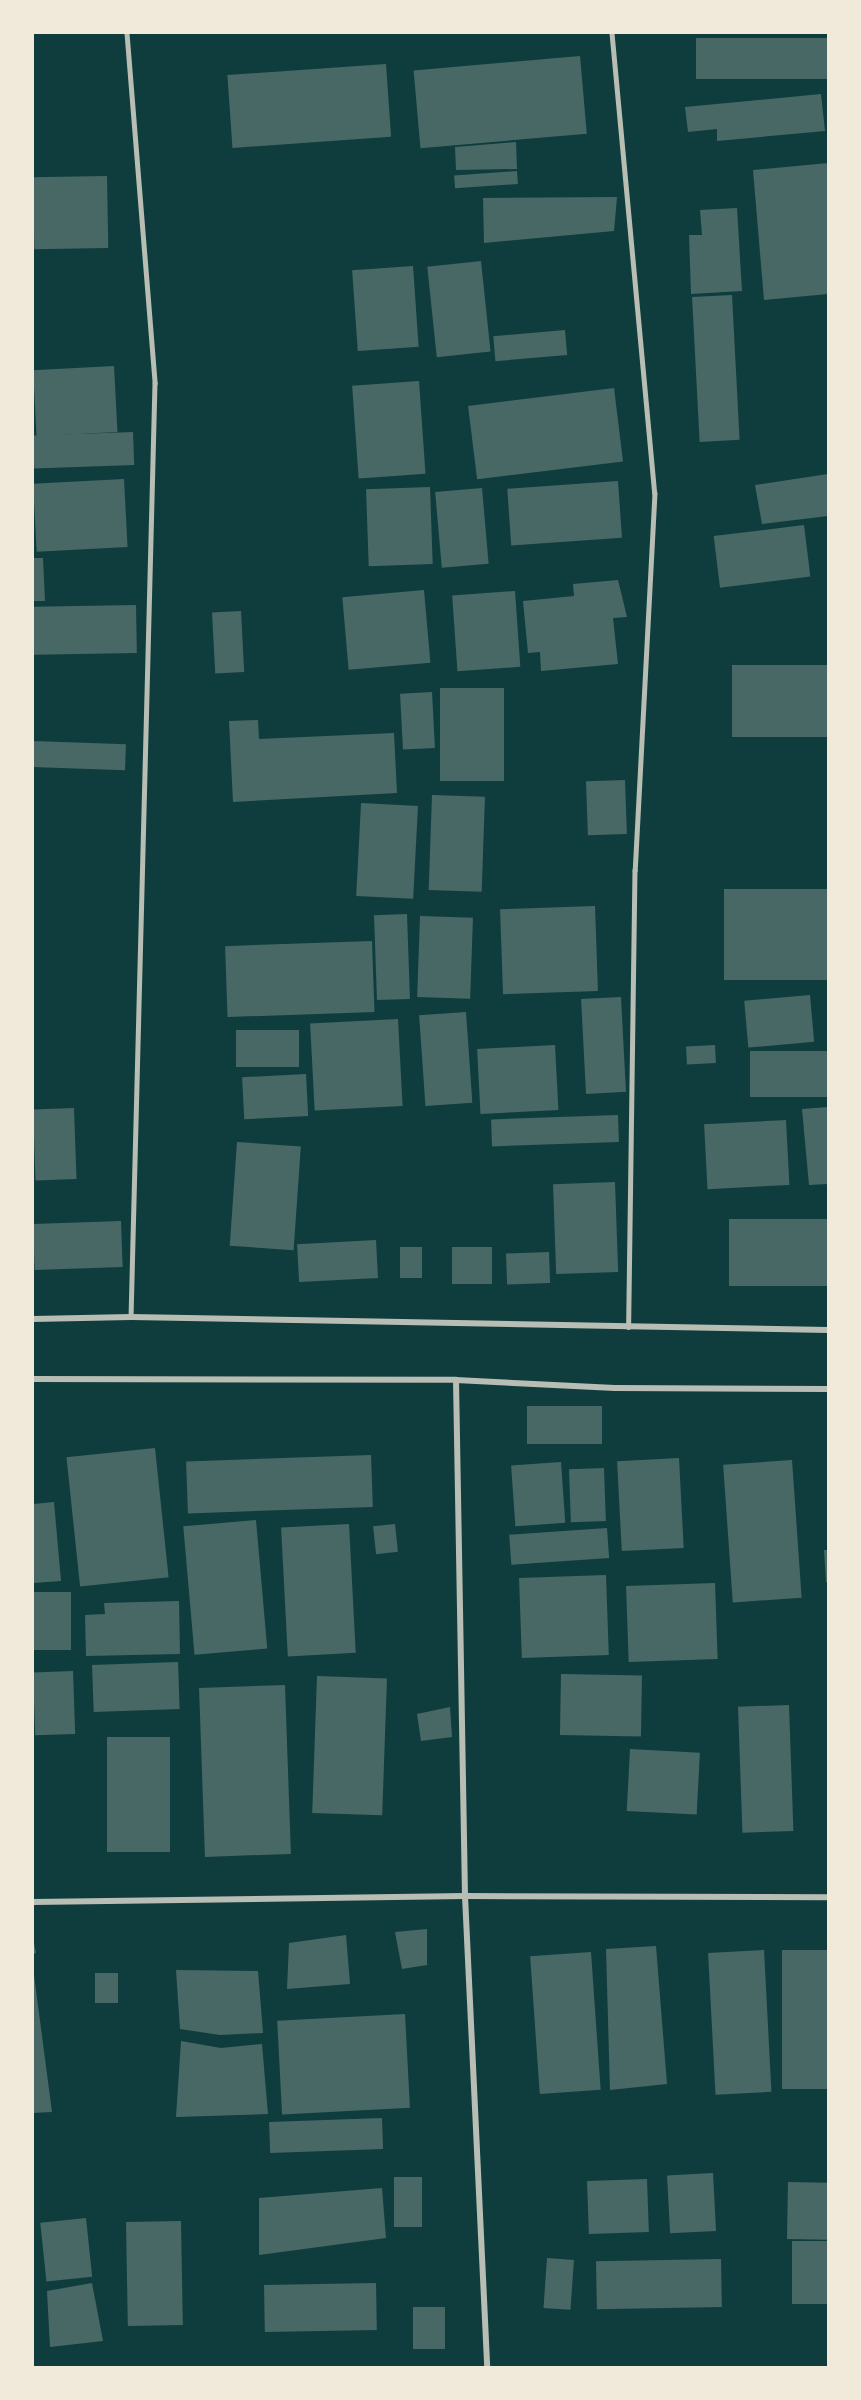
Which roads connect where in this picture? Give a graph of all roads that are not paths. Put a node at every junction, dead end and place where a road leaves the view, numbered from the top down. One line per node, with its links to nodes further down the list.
1 (127, 33): 3 (lane)
2 (612, 33): 5 (lane)
3 (131, 1317): 4 (street); 5 (street)
4 (33, 1319)
5 (629, 1328): 6 (street)
6 (828, 1330)
7 (33, 1379): 8 (street)
8 (456, 1380): 9 (street); 10 (street)
9 (828, 1389)
10 (465, 1896): 11 (street); 12 (street); 13 (street)
11 (828, 1897)
12 (33, 1902)
13 (486, 2367)

